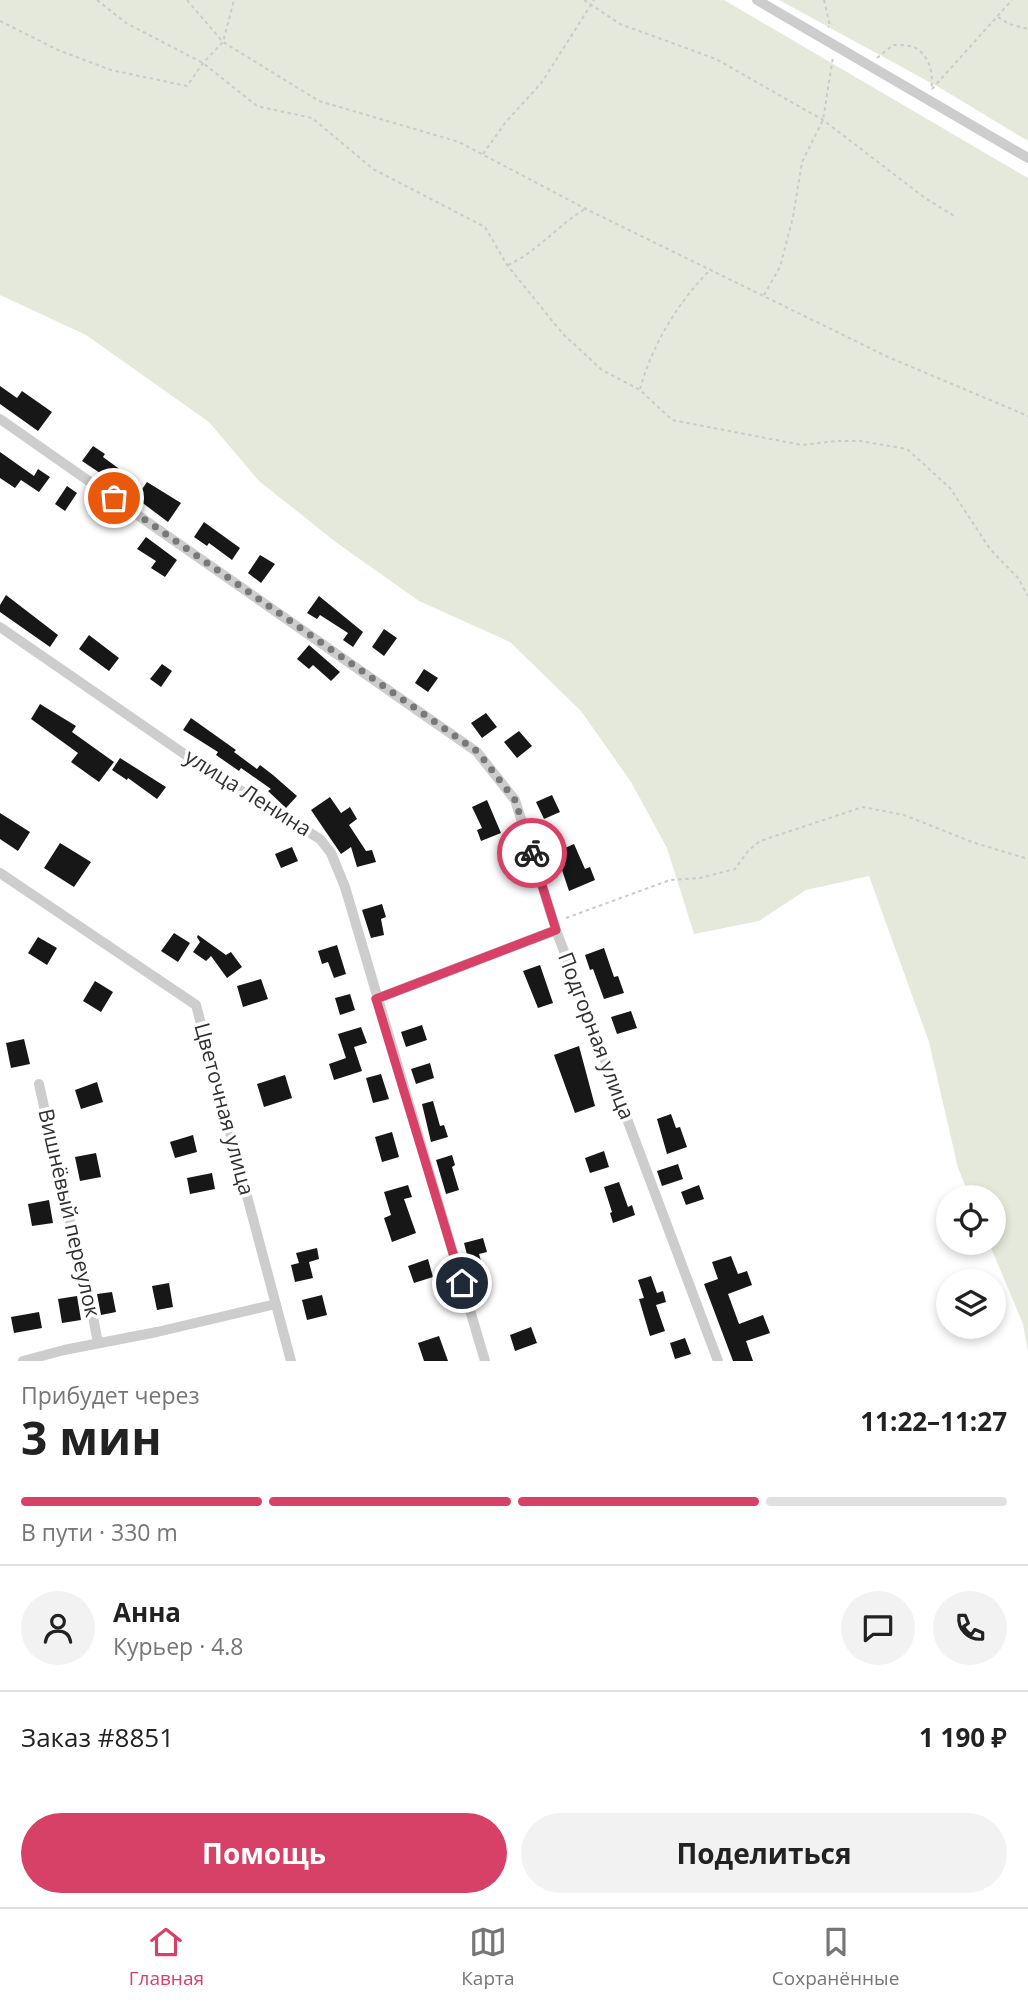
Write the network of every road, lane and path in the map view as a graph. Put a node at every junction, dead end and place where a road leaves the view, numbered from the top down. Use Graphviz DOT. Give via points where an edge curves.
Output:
graph roads {
  1 [pos="97,0"];
  2 [pos="187,0"];
  3 [pos="234,0"];
  4 [pos="584,0"];
  5 [pos="594,0"];
  6 [pos="757,0"];
  7 [pos="824,0"];
  8 [pos="1012,0"];
  9 [pos="591,5"];
  10 [pos="997,16"];
  11 [pos="0,21"];
  12 [pos="1028,29"];
  13 [pos="815,34"];
  14 [pos="223,42"];
  15 [pos="835,46"];
  16 [pos="203,63"];
  17 [pos="868,65"];
  18 [pos="930,91"];
  19 [pos="915,92"];
  20 [pos="822,120"];
  21 [pos="483,155"];
  22 [pos="1028,158"];
  23 [pos="586,209"];
  24 [pos="956,217"];
  25 [pos="507,265"];
  26 [pos="710,269"];
  27 [pos="764,296"];
  28 [pos="640,390"];
  29 [pos="1028,416"];
  30 [pos="0,419"];
  31 [pos="1028,596"];
  32 [pos="0,627"];
  33 [pos="1028,859"];
  34 [pos="0,873"];
  35 [pos="555,926"];
  36 [pos="376,999"];
  37 [pos="39,1084"];
  38 [pos="276,1304"];
  39 [pos="98,1343"];
  40 [pos="23,1361"];
  41 [pos="291,1361"];
  42 [pos="485,1361"];
  43 [pos="718,1361"];
  1 -- 16 [label="path" via="126,23"];
  2 -- 14 [label="path"];
  3 -- 14 [label="path"];
  4 -- 9 [label="path"];
  5 -- 9 [label="path"];
  6 -- 13 [label="street"];
  7 -- 13 [label="path" via="830,26"];
  8 -- 10 [label="path"];
  9 -- 20 [label="path" via="620,24 716,59"];
  9 -- 21 [label="path" via="542,82 505,122"];
  10 -- 12 [label="path"];
  10 -- 18 [label="path"];
  11 -- 16 [label="path" via="111,70 187,86"];
  13 -- 15 [label="street"];
  14 -- 16 [label="path"];
  14 -- 21 [label="path" via="320,102 459,142"];
  15 -- 17 [label="street"];
  15 -- 20 [label="path"];
  16 -- 25 [label="path" via="257,106 312,118 373,169 485,227"];
  17 -- 18 [label="path" via="893,45 915,47 927,58 934,78"];
  17 -- 19 [label="street"];
  18 -- 19 [label="path"];
  19 -- 22 [label="street"];
  20 -- 24 [label="path"];
  20 -- 27 [label="path" via="802,162 780,267"];
  21 -- 23 [label="path"];
  23 -- 25 [label="path"];
  23 -- 26 [label="path"];
  25 -- 28 [label="path" via="563,334 602,370"];
  26 -- 27 [label="path"];
  26 -- 28 [label="path" via="688,292 668,326"];
  27 -- 29 [label="path" via="888,357"];
  28 -- 31 [label="path" via="672,421 802,445 848,441 907,449 950,488"];
  30 -- 35 [label="street, Подгорная улица" via="478,752 515,800"];
  32 -- 36 [label="street, улица Ленина" via="209,771 320,839 345,887"];
  33 -- 35 [label="path" via="904,815 863,807 760,841 735,869 670,880"];
  34 -- 38 [label="street, Цветочная улица" via="196,1005"];
  35 -- 36 [label="street"];
  35 -- 43 [label="street, Подгорная улица"];
  36 -- 42 [label="street, улица Ленина"];
  37 -- 39 [label="street, Вишнёвый переулок"];
  38 -- 39 [label="street"];
  38 -- 41 [label="street, Цветочная улица"];
  39 -- 40 [label="street"];
}
